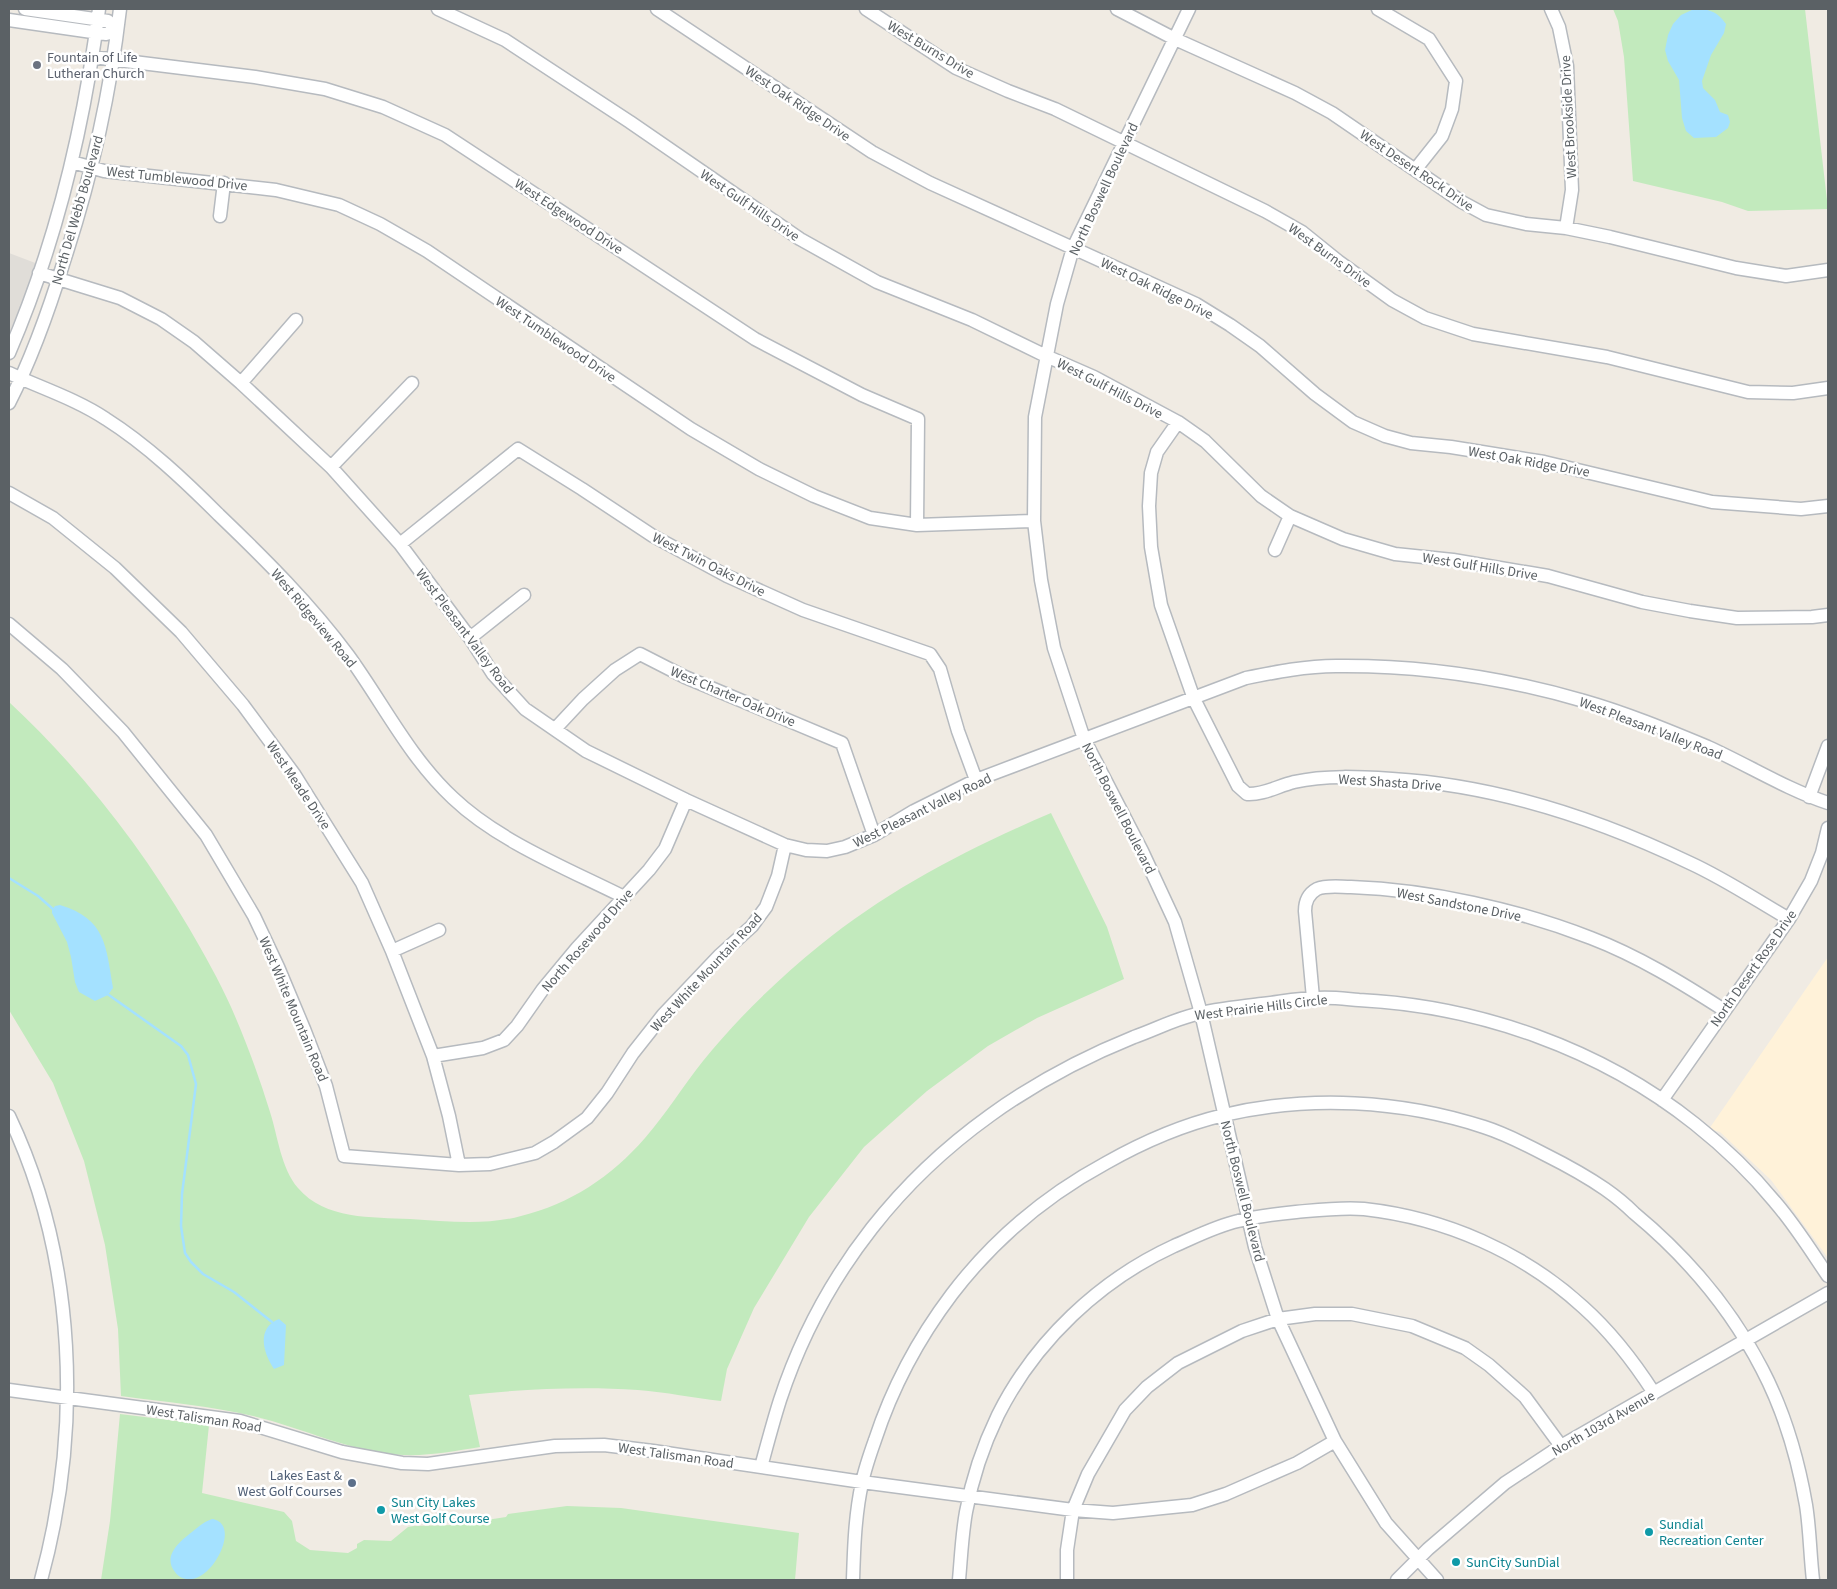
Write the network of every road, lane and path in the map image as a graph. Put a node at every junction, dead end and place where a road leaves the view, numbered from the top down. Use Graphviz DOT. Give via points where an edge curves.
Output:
graph roads {
  1 [pos="24,9"];
  2 [pos="120,9"];
  3 [pos="438,9"];
  4 [pos="657,9"];
  5 [pos="866,9"];
  6 [pos="1117,9"];
  7 [pos="1189,9"];
  8 [pos="1378,9"];
  9 [pos="1551,9"];
  10 [pos="9,20"];
  11 [pos="97,20"];
  12 [pos="117,31"];
  13 [pos="1175,39"];
  14 [pos="93,57"];
  15 [pos="112,60"];
  16 [pos="1123,143"];
  17 [pos="72,162"];
  18 [pos="92,167"];
  19 [pos="1415,170"];
  20 [pos="224,183"];
  21 [pos="220,216"];
  22 [pos="1566,228"];
  23 [pos="1073,248"];
  24 [pos="1828,270"];
  25 [pos="40,273"];
  26 [pos="58,280"];
  27 [pos="296,320"];
  28 [pos="9,353"];
  29 [pos="1046,356"];
  30 [pos="9,373"];
  31 [pos="21,379"];
  32 [pos="412,383"];
  33 [pos="241,384"];
  34 [pos="1828,388"];
  35 [pos="9,403"];
  36 [pos="1178,422"];
  37 [pos="331,467"];
  38 [pos="9,493"];
  39 [pos="1828,506"];
  40 [pos="1290,516"];
  41 [pos="1034,521"];
  42 [pos="917,525"];
  43 [pos="400,544"];
  44 [pos="1275,550"];
  45 [pos="524,595"];
  46 [pos="1828,615"];
  47 [pos="9,624"];
  48 [pos="470,638"];
  49 [pos="1194,699"];
  50 [pos="554,729"];
  51 [pos="1084,739"];
  52 [pos="1828,746"];
  53 [pos="976,780"];
  54 [pos="1809,796"];
  55 [pos="686,800"];
  56 [pos="1828,803"];
  57 [pos="1828,828"];
  58 [pos="874,836"];
  59 [pos="785,845"];
  60 [pos="624,897"];
  61 [pos="1789,919"];
  62 [pos="439,930"];
  63 [pos="392,951"];
  64 [pos="1314,998"];
  65 [pos="1724,1010"];
  66 [pos="1201,1013"];
  67 [pos="433,1056"];
  68 [pos="1662,1100"];
  69 [pos="1224,1115"];
  70 [pos="9,1116"];
  71 [pos="459,1165"];
  72 [pos="1248,1218"];
  73 [pos="1828,1276"];
  74 [pos="1828,1293"];
  75 [pos="1278,1319"];
  76 [pos="1746,1340"];
  77 [pos="9,1390"];
  78 [pos="1654,1394"];
  79 [pos="68,1398"];
  80 [pos="1335,1441"];
  81 [pos="1562,1446"];
  82 [pos="761,1467"];
  83 [pos="862,1482"];
  84 [pos="969,1496"];
  85 [pos="1073,1510"];
  86 [pos="1418,1559"];
  87 [pos="40,1580"];
  88 [pos="853,1580"];
  89 [pos="959,1580"];
  90 [pos="1067,1580"];
  91 [pos="1397,1580"];
  92 [pos="1437,1580"];
  93 [pos="1812,1580"];
  1 -- 11 [label="street"];
  2 -- 12 [label="street, North Del Webb Boulevard"];
  3 -- 29 [label="street, West Gulf Hills Drive" via="505,40 809,244 877,282 972,320"];
  4 -- 23 [label="street, West Oak Ridge Drive" via="872,152 930,183"];
  5 -- 16 [label="street, West Burns Drive" via="956,68 1008,92 1055,108"];
  6 -- 13 [label="street, West Desert Rock Drive"];
  7 -- 13 [label="street, North Boswell Boulevard"];
  8 -- 19 [label="street" via="1429,38 1456,82 1452,109 1442,136"];
  9 -- 22 [label="street, West Brookside Drive" via="1559,27 1568,66 1572,190"];
  10 -- 11 [label="street"];
  11 -- 12 [label="street" via="106,34"];
  11 -- 14 [label="street, North Del Webb Boulevard"];
  12 -- 15 [label="street, North Del Webb Boulevard"];
  13 -- 16 [label="street, North Boswell Boulevard"];
  13 -- 19 [label="street, West Desert Rock Drive" via="1295,93 1363,133"];
  14 -- 15 [label="street, West Edgewood Drive"];
  14 -- 17 [label="street, North Del Webb Boulevard"];
  15 -- 18 [label="street, North Del Webb Boulevard"];
  15 -- 42 [label="street, West Edgewood Drive" via="325,88 383,107 445,135 755,339 862,396 918,419"];
  16 -- 23 [label="street, North Boswell Boulevard"];
  16 -- 34 [label="street, West Burns Drive" via="1302,232 1392,300 1425,318 1473,334 1607,357 1748,392 1794,393"];
  17 -- 18 [label="street, West Tumblewood Drive"];
  17 -- 25 [label="street, North Del Webb Boulevard"];
  18 -- 20 [label="street, West Tumblewood Drive" via="104,171"];
  18 -- 26 [label="street, North Del Webb Boulevard"];
  19 -- 22 [label="street, West Desert Rock Drive" via="1486,214 1526,224"];
  20 -- 21 [label="street"];
  20 -- 42 [label="street, West Tumblewood Drive" via="276,190 339,205 380,224 427,251 691,429 759,468 814,496 870,518"];
  22 -- 24 [label="street, West Desert Rock Drive" via="1736,268 1786,276"];
  23 -- 29 [label="street, North Boswell Boulevard"];
  23 -- 39 [label="street, West Oak Ridge Drive" via="1196,304 1260,346 1353,422 1385,436 1411,443 1544,462 1712,502 1801,509"];
  25 -- 26 [label="street, West Pleasant Valley Road"];
  25 -- 28 [label="street, North Del Webb Boulevard"];
  26 -- 31 [label="street, North Del Webb Boulevard"];
  26 -- 33 [label="street, West Pleasant Valley Road" via="120,298 161,318"];
  27 -- 33 [label="street"];
  29 -- 36 [label="street, West Gulf Hills Drive" via="1094,377"];
  29 -- 41 [label="street, North Boswell Boulevard" via="1035,417"];
  30 -- 31 [label="street, West Ridgeview Road"];
  31 -- 35 [label="street, North Del Webb Boulevard"];
  31 -- 60 [label="street, West Ridgeview Road" via="105,418 188,485 260,554 348,655 422,765 453,798 497,833"];
  32 -- 37 [label="street"];
  33 -- 37 [label="street, West Pleasant Valley Road"];
  36 -- 40 [label="street, West Gulf Hills Drive" via="1205,441 1261,496"];
  36 -- 49 [label="street, West Shasta Drive" via="1157,452 1151,473 1151,547 1161,605"];
  37 -- 43 [label="street, West Pleasant Valley Road"];
  38 -- 63 [label="street, West Meade Drive" via="53,518 115,568 181,632 243,705 294,774 362,883"];
  40 -- 44 [label="street"];
  40 -- 46 [label="street, West Gulf Hills Drive" via="1343,539 1395,554 1548,576 1642,602 1690,611 1737,618"];
  41 -- 42 [label="street, West Tumblewood Drive"];
  41 -- 51 [label="street, North Boswell Boulevard" via="1054,648"];
  43 -- 48 [label="street, West Pleasant Valley Road"];
  43 -- 53 [label="street, West Twin Oaks Drive" via="518,449 653,536 727,576 804,610 930,654 940,669"];
  45 -- 48 [label="street"];
  47 -- 71 [label="street, West White Mountain Road" via="62,669 123,732 206,835 254,916 278,967 326,1086 344,1156"];
  48 -- 50 [label="street, West Pleasant Valley Road" via="493,674 525,709"];
  49 -- 51 [label="street, West Pleasant Valley Road"];
  49 -- 54 [label="street, West Pleasant Valley Road" via="1246,678 1284,670 1335,666 1394,668 1495,680 1584,701 1629,716 1709,748"];
  49 -- 61 [label="street, West Shasta Drive" via="1238,786 1247,794 1258,795 1295,782 1330,777 1394,779 1498,794 1587,820 1658,848 1720,878"];
  50 -- 55 [label="street, West Pleasant Valley Road" via="586,751"];
  50 -- 58 [label="street, West Charter Oak Drive" via="615,670 640,654 685,677 842,743"];
  51 -- 53 [label="street, West Pleasant Valley Road"];
  51 -- 66 [label="street, North Boswell Boulevard" via="1142,851 1174,922"];
  52 -- 54 [label="street"];
  53 -- 58 [label="street, West Pleasant Valley Road" via="914,811"];
  54 -- 56 [label="street, West Pleasant Valley Road"];
  55 -- 59 [label="street, West Pleasant Valley Road"];
  55 -- 60 [label="street, North Rosewood Drive" via="665,849"];
  57 -- 61 [label="street, North Desert Rose Drive" via="1811,880"];
  58 -- 59 [label="street, West Pleasant Valley Road" via="828,851"];
  59 -- 71 [label="street, West White Mountain Road" via="766,907 752,926 663,1015 587,1118 534,1153 490,1164"];
  60 -- 67 [label="street, North Rosewood Drive" via="577,948 504,1040 483,1048"];
  61 -- 65 [label="street, North Desert Rose Drive"];
  62 -- 63 [label="street"];
  63 -- 67 [label="street, West Meade Drive"];
  64 -- 65 [label="street, West Sandstone Drive" via="1306,902 1321,888 1360,888 1390,890 1502,910 1592,938"];
  64 -- 66 [label="street, West Prairie Hills Circle"];
  64 -- 68 [label="street, West Prairie Hills Circle" via="1388,1001 1504,1025 1582,1055"];
  65 -- 68 [label="street, North Desert Rose Drive"];
  66 -- 69 [label="street, North Boswell Boulevard"];
  66 -- 82 [label="street, West Prairie Hills Circle" via="1069,1066 970,1129 923,1171 872,1228 822,1305 781,1398"];
  67 -- 71 [label="street, West Meade Drive"];
  68 -- 73 [label="street, West Prairie Hills Circle" via="1697,1125 1772,1198"];
  69 -- 72 [label="street, North Boswell Boulevard"];
  69 -- 76 [label="street" via="1294,1104 1361,1103 1427,1112 1487,1128 1521,1142 1609,1191 1650,1225 1718,1299"];
  69 -- 83 [label="street" via="1169,1132 1096,1168 1037,1207 1003,1236 971,1269 920,1339 884,1414"];
  70 -- 79 [label="street" via="47,1224 65,1335"];
  72 -- 75 [label="street, North Boswell Boulevard"];
  72 -- 78 [label="street" via="1362,1209 1413,1218 1461,1232 1511,1255 1558,1285 1616,1341"];
  72 -- 84 [label="street" via="1156,1254 1125,1273 1072,1316 1018,1380 982,1453"];
  74 -- 76 [label="street, North 103rd Avenue"];
  75 -- 80 [label="street, North Boswell Boulevard"];
  75 -- 81 [label="street" via="1352,1314 1412,1326 1464,1348 1526,1397"];
  75 -- 85 [label="street" via="1208,1347 1178,1363 1147,1387 1125,1410 1088,1474"];
  76 -- 78 [label="street, North 103rd Avenue"];
  76 -- 93 [label="street" via="1768,1380 1798,1467 1806,1508"];
  77 -- 79 [label="street, West Talisman Road"];
  78 -- 81 [label="street, North 103rd Avenue"];
  79 -- 82 [label="street, West Talisman Road" via="240,1421 342,1452 402,1463 428,1464 555,1446 604,1445"];
  79 -- 87 [label="street" via="60,1487 52,1538"];
  80 -- 85 [label="street, West Talisman Road" via="1297,1463 1192,1505 1113,1513"];
  80 -- 86 [label="street, North Boswell Boulevard" via="1386,1523"];
  81 -- 86 [label="street, North 103rd Avenue" via="1505,1483"];
  82 -- 83 [label="street, West Talisman Road"];
  83 -- 84 [label="street, West Talisman Road"];
  83 -- 88 [label="street" via="854,1535"];
  84 -- 85 [label="street, West Talisman Road"];
  84 -- 89 [label="street"];
  85 -- 90 [label="street" via="1067,1550"];
  86 -- 91 [label="street, North 103rd Avenue"];
  86 -- 92 [label="street, North Boswell Boulevard"];
}
